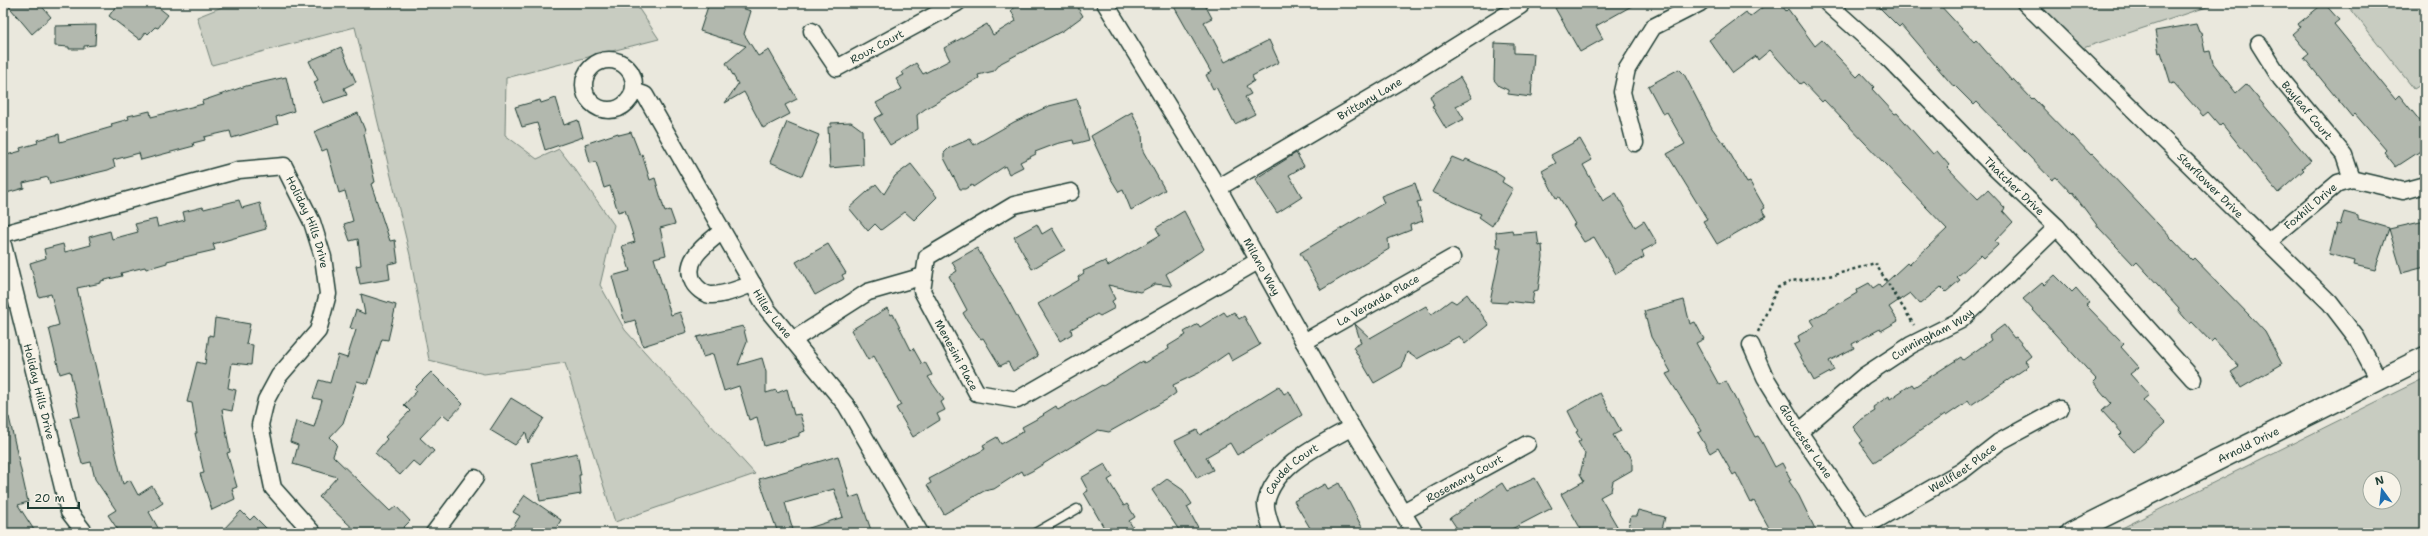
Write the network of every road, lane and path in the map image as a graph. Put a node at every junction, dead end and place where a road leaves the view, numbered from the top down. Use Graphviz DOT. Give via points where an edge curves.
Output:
graph roads {
  1 [pos="957,3"];
  2 [pos="1105,3"];
  3 [pos="1700,3"];
  4 [pos="1827,3"];
  5 [pos="2025,3"];
  6 [pos="1520,6"];
  7 [pos="812,31"];
  8 [pos="2259,44"];
  9 [pos="634,91"];
  10 [pos="1635,143"];
  11 [pos="2352,179"];
  12 [pos="2425,186"];
  13 [pos="1218,188"];
  14 [pos="1071,192"];
  15 [pos="2057,227"];
  16 [pos="722,231"];
  17 [pos="3,234"];
  18 [pos="2269,241"];
  19 [pos="3,245"];
  20 [pos="1452,258"];
  21 [pos="1258,260"];
  22 [pos="924,276"];
  23 [pos="753,284"];
  24 [pos="1923,339"];
  25 [pos="793,340"];
  26 [pos="1304,342"];
  27 [pos="1751,345"];
  28 [pos="2425,357"];
  29 [pos="2193,378"];
  30 [pos="2379,380"];
  31 [pos="2060,408"];
  32 [pos="1352,427"];
  33 [pos="1799,432"];
  34 [pos="1526,444"];
  35 [pos="475,478"];
  36 [pos="1077,509"];
  37 [pos="1403,512"];
  38 [pos="1866,530"];
  39 [pos="85,533"];
  40 [pos="314,533"];
  41 [pos="434,533"];
  42 [pos="920,533"];
  43 [pos="1035,533"];
  44 [pos="1273,533"];
  45 [pos="1416,533"];
  46 [pos="2071,533"];
  1 -- 7 [label="street, Roux Court" via="837,68"];
  2 -- 13 [label="street, Milano Way"];
  3 -- 10 [label="street" via="1653,27 1627,68 1622,92"];
  4 -- 15 [label="street, Thatcher Drive" via="1885,55 1995,168"];
  5 -- 18 [label="street, Starflower Drive"];
  6 -- 13 [label="street, Brittany Lane" via="1403,80"];
  8 -- 11 [label="street, Bayleaf Court" via="2281,79 2344,155"];
  9 -- 16 [label="street, Hiller Lane" via="645,95"];
  11 -- 12 [label="street" via="2403,191"];
  11 -- 18 [label="street, Foxhill Drive" via="2338,183"];
  13 -- 21 [label="street, Milano Way"];
  14 -- 22 [label="street, Menesini Place" via="1014,205 927,257"];
  15 -- 24 [label="street, Cunningham Way" via="1961,320"];
  15 -- 29 [label="street, Thatcher Drive"];
  16 -- 23 [label="street, Hiller Lane"];
  16 -- 23 [label="street" via="697,253 691,263 690,274 694,285 710,295"];
  17 -- 40 [label="street, Holiday Hills Drive" via="239,170 284,166 312,222 323,258 328,294 318,331 279,376 266,400 260,425 273,488"];
  18 -- 30 [label="street, Starflower Drive" via="2330,303 2356,337"];
  19 -- 39 [label="street, Holiday Hills Drive" via="69,512"];
  20 -- 26 [label="street, La Veranda Place"];
  21 -- 22 [label="street, Menesini Place" via="1017,400 977,393 922,291"];
  21 -- 26 [label="street, Milano Way"];
  22 -- 25 [label="street" via="868,292"];
  23 -- 25 [label="street, Hiller Lane" via="767,309"];
  24 -- 27 [label="path" via="1875,263 1834,275 1792,281 1778,288"];
  24 -- 33 [label="street, Cunningham Way" via="1864,376"];
  25 -- 42 [label="street, Hiller Lane" via="846,405"];
  26 -- 32 [label="street, Milano Way"];
  27 -- 33 [label="street, Gloucester Lane" via="1766,377"];
  28 -- 30 [label="street, Arnold Drive"];
  30 -- 46 [label="street, Arnold Drive"];
  31 -- 38 [label="street, Wellfleet Place" via="1999,442 1962,471"];
  32 -- 37 [label="street, Milano Way"];
  32 -- 44 [label="street, Caudel Court" via="1284,470 1274,484 1266,504"];
  33 -- 38 [label="street, Gloucester Lane"];
  34 -- 37 [label="street, Rosemary Court"];
  35 -- 41 [label="street"];
  36 -- 43 [label="lane"];
  37 -- 45 [label="street, Milano Way"];
}
